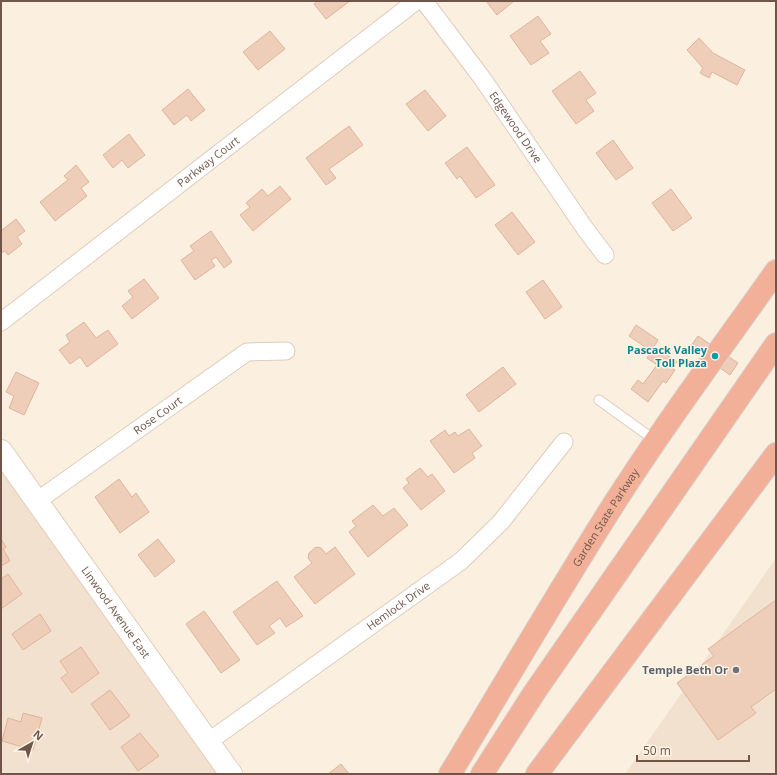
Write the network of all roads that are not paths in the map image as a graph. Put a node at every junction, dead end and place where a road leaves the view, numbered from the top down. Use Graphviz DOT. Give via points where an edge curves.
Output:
graph roads {
  1 [pos="416,1"];
  2 [pos="424,1"];
  3 [pos="605,254"];
  4 [pos="776,271"];
  5 [pos="1,322"];
  6 [pos="776,344"];
  7 [pos="286,351"];
  8 [pos="599,400"];
  9 [pos="656,441"];
  10 [pos="564,442"];
  11 [pos="1,451"];
  12 [pos="776,454"];
  13 [pos="37,501"];
  14 [pos="208,742"];
  15 [pos="230,774"];
  16 [pos="450,774"];
  17 [pos="482,774"];
  18 [pos="537,774"];
  1 -- 5 [label="street, Parkway Court"];
  2 -- 3 [label="street, Edgewood Drive" via="482,78"];
  4 -- 9 [label="highway, Garden State Parkway"];
  6 -- 17 [label="highway" via="534,693"];
  7 -- 13 [label="street, Rose Court" via="247,352"];
  8 -- 9 [label="lane"];
  9 -- 16 [label="highway, Garden State Parkway" via="567,579"];
  10 -- 14 [label="street, Hemlock Drive" via="501,522 461,561"];
  11 -- 13 [label="main road, Linwood Avenue East"];
  12 -- 18 [label="highway"];
  13 -- 14 [label="main road, Linwood Avenue East"];
  14 -- 15 [label="main road, Linwood Avenue East"];
}
